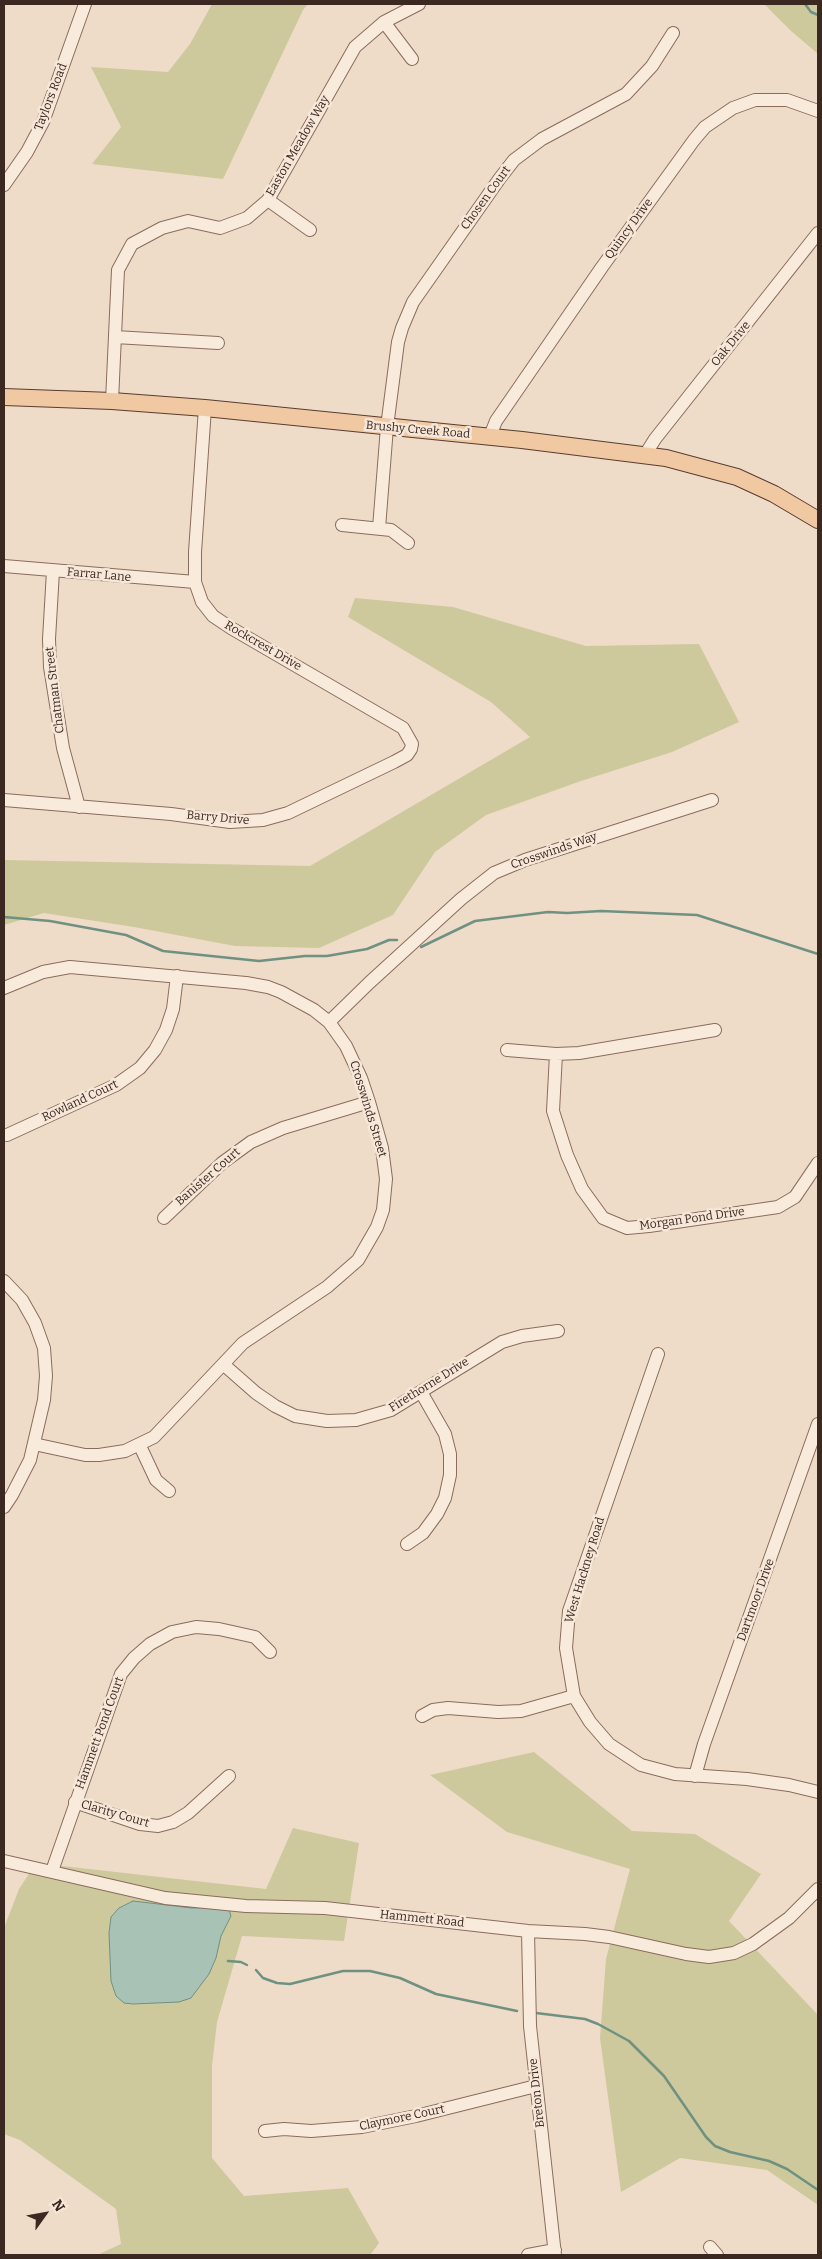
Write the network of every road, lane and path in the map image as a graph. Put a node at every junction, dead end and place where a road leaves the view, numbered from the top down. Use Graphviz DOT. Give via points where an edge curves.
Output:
graph roads {
  1 [pos="85,4"];
  2 [pos="419,4"];
  3 [pos="384,22"];
  4 [pos="673,33"];
  5 [pos="412,59"];
  6 [pos="818,111"];
  7 [pos="5,177"];
  8 [pos="268,200"];
  9 [pos="310,230"];
  10 [pos="818,233"];
  11 [pos="115,337"];
  12 [pos="218,343"];
  13 [pos="4,396"];
  14 [pos="112,401"];
  15 [pos="205,408"];
  16 [pos="387,427"];
  17 [pos="490,436"];
  18 [pos="645,455"];
  19 [pos="818,520"];
  20 [pos="342,524"];
  21 [pos="378,528"];
  22 [pos="408,543"];
  23 [pos="4,566"];
  24 [pos="53,571"];
  25 [pos="195,582"];
  26 [pos="394,722"];
  27 [pos="4,800"];
  28 [pos="712,800"];
  29 [pos="79,807"];
  30 [pos="178,976"];
  31 [pos="4,988"];
  32 [pos="329,1022"];
  33 [pos="715,1030"];
  34 [pos="507,1050"];
  35 [pos="556,1054"];
  36 [pos="369,1102"];
  37 [pos="7,1135"];
  38 [pos="818,1163"];
  39 [pos="164,1218"];
  40 [pos="4,1282"];
  41 [pos="558,1331"];
  42 [pos="658,1354"];
  43 [pos="223,1364"];
  44 [pos="421,1392"];
  45 [pos="818,1424"];
  46 [pos="34,1444"];
  47 [pos="140,1446"];
  48 [pos="170,1491"];
  49 [pos="4,1506"];
  50 [pos="408,1544"];
  51 [pos="270,1652"];
  52 [pos="574,1696"];
  53 [pos="422,1716"];
  54 [pos="229,1776"];
  55 [pos="696,1776"];
  56 [pos="818,1792"];
  57 [pos="75,1802"];
  58 [pos="4,1861"];
  59 [pos="52,1871"];
  60 [pos="818,1889"];
  61 [pos="528,1931"];
  62 [pos="536,2086"];
  63 [pos="265,2130"];
  64 [pos="555,2253"];
  65 [pos="528,2255"];
  1 -- 7 [label="street, Taylors Road" via="43,122 27,152"];
  2 -- 3 [label="street, Easton Meadow Way"];
  3 -- 5 [label="street"];
  3 -- 8 [label="street, Easton Meadow Way" via="355,47"];
  4 -- 16 [label="street, Chosen Court" via="652,66 630,90 530,146 500,178 408,313 398,342"];
  6 -- 17 [label="street, Quincy Drive" via="787,100 760,100 733,108 706,127 602,267 496,421"];
  8 -- 9 [label="street"];
  8 -- 11 [label="street, Easton Meadow Way" via="247,218 220,228 188,221 162,228 132,244 118,270"];
  10 -- 18 [label="street, Oak Drive"];
  11 -- 12 [label="street"];
  11 -- 14 [label="street, Easton Meadow Way"];
  13 -- 14 [label="main road, Brushy Creek Road"];
  14 -- 15 [label="main road, Brushy Creek Road"];
  15 -- 16 [label="main road, Brushy Creek Road"];
  15 -- 25 [label="street, Rockcrest Drive"];
  16 -- 17 [label="main road, Brushy Creek Road"];
  16 -- 21 [label="street, Chosen Court"];
  17 -- 18 [label="main road, Brushy Creek Road"];
  18 -- 19 [label="main road, Brushy Creek Road" via="698,465 737,477"];
  20 -- 21 [label="street"];
  21 -- 22 [label="street" via="394,531"];
  23 -- 24 [label="street, Farrar Lane"];
  24 -- 25 [label="street, Farrar Lane"];
  24 -- 29 [label="street, Chatman Street" via="50,667 63,748"];
  25 -- 26 [label="street, Rockcrest Drive" via="202,602 219,620"];
  26 -- 29 [label="street, Barry Drive" via="408,734 412,745 407,754 277,817 230,822"];
  27 -- 29 [label="street, Barry Drive"];
  28 -- 32 [label="street, Crosswinds Way" via="494,873 461,898"];
  30 -- 31 [label="street, Crosswinds Street" via="70,967 43,972"];
  30 -- 32 [label="street, Crosswinds Street" via="268,987 306,1004"];
  30 -- 37 [label="street, Rowland Court" via="166,1030 140,1068 116,1085"];
  32 -- 36 [label="street, Crosswinds Street" via="354,1061"];
  33 -- 35 [label="street"];
  34 -- 35 [label="street"];
  35 -- 38 [label="street, Morgan Pond Drive" via="553,1111 568,1155 582,1189 603,1218 627,1228 778,1207 794,1197"];
  36 -- 39 [label="street, Banister Court" via="283,1128 251,1142 222,1163"];
  36 -- 43 [label="street, Crosswinds Street" via="382,1148 386,1179 382,1210 370,1242 358,1260 341,1276 255,1333"];
  40 -- 46 [label="street" via="29,1311 44,1348 46,1389"];
  41 -- 44 [label="street, Firethorne Drive" via="502,1342"];
  42 -- 52 [label="street, West Hackney Road" via="570,1612 566,1648"];
  43 -- 44 [label="street, Firethorne Drive" via="275,1406 295,1416 315,1420 342,1422 369,1418 391,1410"];
  43 -- 47 [label="street, Crosswinds Street" via="165,1428"];
  44 -- 50 [label="street" via="445,1434 450,1454 450,1475 445,1498 437,1514 423,1533"];
  45 -- 55 [label="street, Dartmoor Drive" via="704,1744"];
  46 -- 47 [label="street, Crosswinds Street" via="85,1455 119,1453"];
  46 -- 49 [label="street" via="24,1475"];
  47 -- 48 [label="street" via="156,1480"];
  51 -- 57 [label="street, Hammett Pond Court" via="254,1638 219,1628 196,1626 172,1632 150,1644 121,1674"];
  52 -- 53 [label="street" via="521,1711 448,1708"];
  52 -- 55 [label="street, West Hackney Road" via="598,1732 624,1756 658,1771"];
  54 -- 57 [label="street, Clarity Court" via="188,1813 158,1826 140,1824"];
  55 -- 56 [label="street, West Hackney Road" via="747,1779"];
  57 -- 59 [label="street, Hammett Pond Court"];
  58 -- 59 [label="street, Hammett Road"];
  59 -- 61 [label="street, Hammett Road" via="165,1898 246,1906 325,1908"];
  60 -- 61 [label="street, Hammett Road" via="773,1931 743,1950 716,1957 696,1956 608,1937"];
  61 -- 62 [label="street, Breton Drive" via="530,2026"];
  62 -- 63 [label="street, Claymore Court" via="362,2127"];
  62 -- 64 [label="street, Breton Drive"];
  64 -- 65 [label="street"];
}
